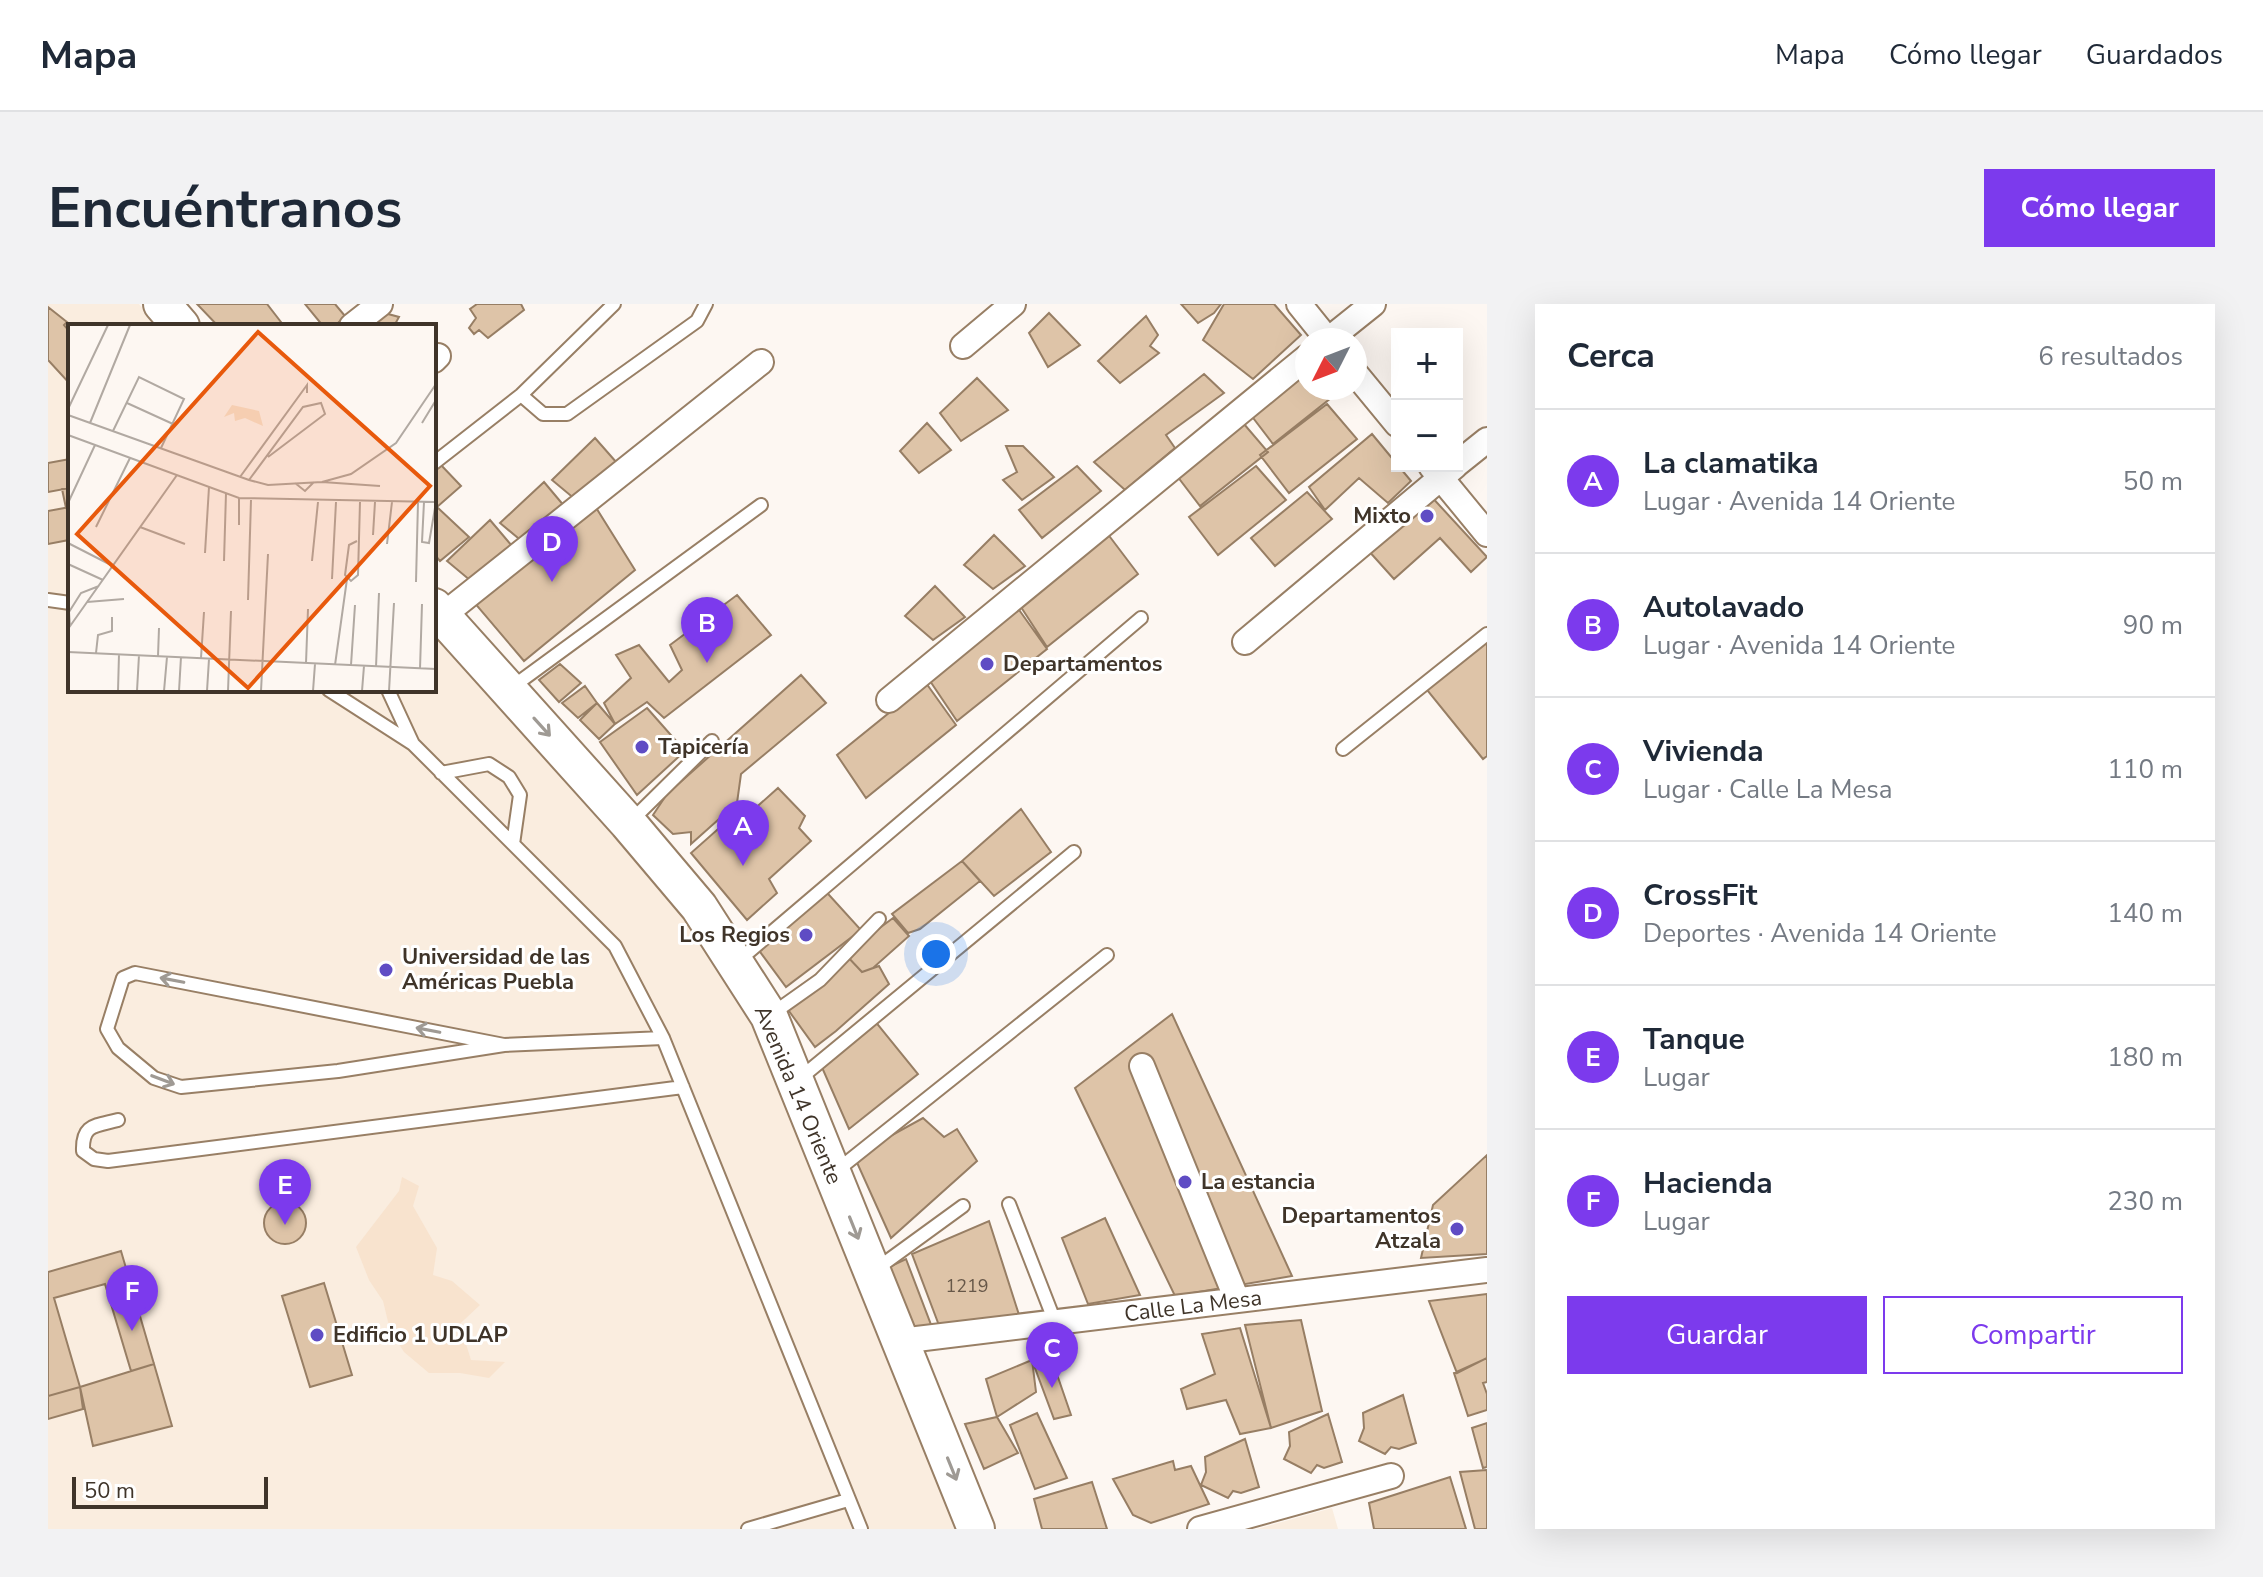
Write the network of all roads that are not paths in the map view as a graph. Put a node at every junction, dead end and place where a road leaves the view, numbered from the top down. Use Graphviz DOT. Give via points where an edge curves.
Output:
graph roads {
  1 [pos="162,304"];
  2 [pos="380,304"];
  3 [pos="614,304"];
  4 [pos="706,304"];
  5 [pos="1013,304"];
  6 [pos="1299,304"];
  7 [pos="1373,304"];
  8 [pos="179,324"];
  9 [pos="355,324"];
  10 [pos="1318,328"];
  11 [pos="1343,328"];
  12 [pos="963,346"];
  13 [pos="761,362"];
  14 [pos="1295,367"];
  15 [pos="1367,388"];
  16 [pos="521,395"];
  17 [pos="1391,417"];
  18 [pos="1487,440"];
  19 [pos="1463,456"];
  20 [pos="436,461"];
  21 [pos="1441,472"];
  22 [pos="1448,472"];
  23 [pos="761,505"];
  24 [pos="1487,534"];
  25 [pos="48,600"];
  26 [pos="68,603"];
  27 [pos="438,611"];
  28 [pos="1141,618"];
  29 [pos="1487,634"];
  30 [pos="1245,642"];
  31 [pos="508,689"];
  32 [pos="332,692"];
  33 [pos="389,692"];
  34 [pos="889,700"];
  35 [pos="712,741"];
  36 [pos="413,744"];
  37 [pos="1343,749"];
  38 [pos="441,773"];
  39 [pos="628,823"];
  40 [pos="513,844"];
  41 [pos="1074,852"];
  42 [pos="879,919"];
  43 [pos="1107,955"];
  44 [pos="735,963"];
  45 [pos="769,1016"];
  46 [pos="663,1038"];
  47 [pos="504,1045"];
  48 [pos="1142,1066"];
  49 [pos="795,1082"];
  50 [pos="683,1087"];
  51 [pos="118,1120"];
  52 [pos="833,1174"];
  53 [pos="1009,1204"];
  54 [pos="963,1206"];
  55 [pos="872,1272"];
  56 [pos="1486,1272"];
  57 [pos="1237,1300"];
  58 [pos="1055,1322"];
  59 [pos="900,1341"];
  60 [pos="1391,1476"];
  61 [pos="848,1500"];
  62 [pos="748,1529"];
  63 [pos="861,1529"];
  64 [pos="976,1529"];
  65 [pos="1200,1529"];
  1 -- 8 [label="main road"];
  2 -- 9 [label="street"];
  3 -- 16 [label="lane"];
  4 -- 16 [label="lane" via="697,321 567,414 543,414"];
  5 -- 12 [label="street"];
  6 -- 10 [label="street"];
  7 -- 11 [label="street"];
  13 -- 27 [label="street"];
  14 -- 34 [label="street"];
  15 -- 17 [label="street"];
  16 -- 20 [label="lane"];
  18 -- 19 [label="street"];
  21 -- 30 [label="street"];
  22 -- 24 [label="street"];
  23 -- 31 [label="lane"];
  25 -- 26 [label="lane"];
  27 -- 31 [label="main road, Avenida 14 Oriente"];
  28 -- 44 [label="lane"];
  29 -- 37 [label="lane"];
  31 -- 39 [label="main road, Avenida 14 Oriente, one-way"];
  32 -- 36 [label="lane"];
  33 -- 36 [label="lane"];
  35 -- 39 [label="lane"];
  36 -- 38 [label="lane"];
  38 -- 40 [label="lane"];
  38 -- 40 [label="lane" via="489,764 509,777 520,795"];
  39 -- 44 [label="main road, Avenida 14 Oriente" via="699,907"];
  40 -- 46 [label="lane" via="615,946"];
  41 -- 49 [label="lane"];
  42 -- 45 [label="lane" via="820,980"];
  43 -- 52 [label="lane"];
  44 -- 45 [label="main road, Avenida 14 Oriente"];
  45 -- 49 [label="main road, Avenida 14 Oriente"];
  46 -- 47 [label="lane"];
  46 -- 50 [label="lane"];
  47 -- 47 [label="lane, one-way" via="135,973 123,978 107,1029 118,1048 154,1078 181,1087 338,1071"];
  48 -- 57 [label="street"];
  49 -- 52 [label="main road, Avenida 14 Oriente"];
  50 -- 51 [label="lane" via="108,1161 83,1151 82,1137 89,1128"];
  50 -- 61 [label="lane"];
  52 -- 55 [label="main road, Avenida 14 Oriente, one-way"];
  53 -- 58 [label="lane"];
  54 -- 55 [label="lane"];
  55 -- 59 [label="main road, Avenida 14 Oriente"];
  56 -- 57 [label="street, Calle La Mesa"];
  57 -- 58 [label="street, Calle La Mesa"];
  58 -- 59 [label="street, Calle La Mesa"];
  59 -- 64 [label="main road, Avenida 14 Oriente, one-way"];
  60 -- 65 [label="street"];
  61 -- 62 [label="lane"];
  61 -- 63 [label="lane"];
}
